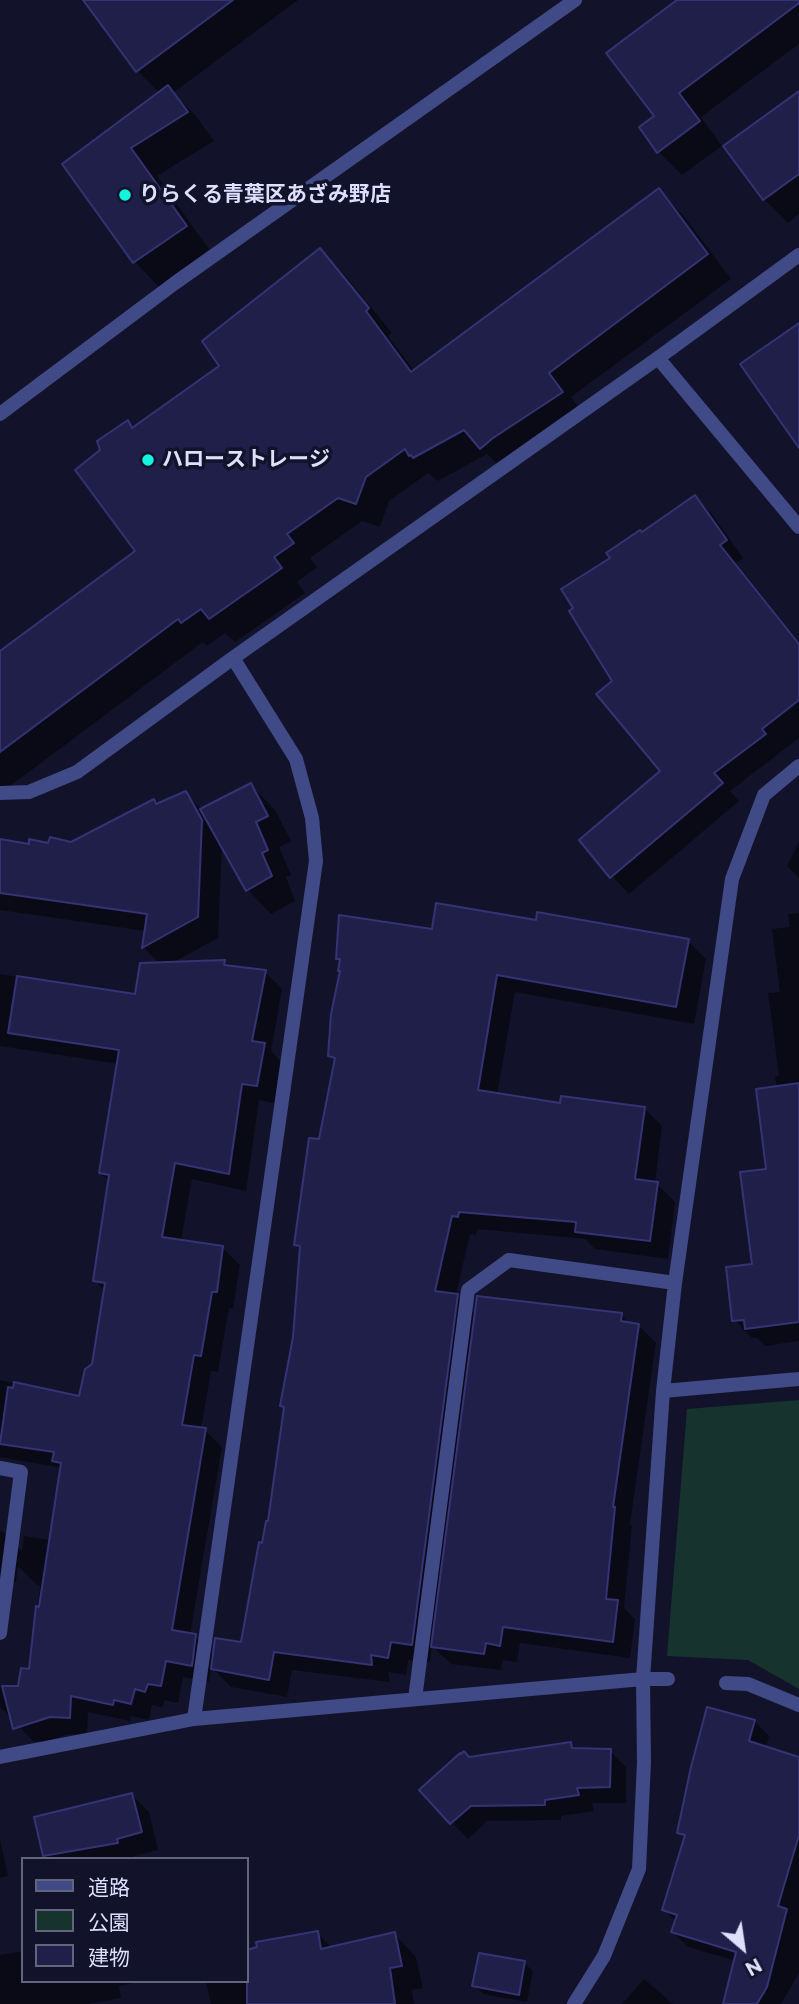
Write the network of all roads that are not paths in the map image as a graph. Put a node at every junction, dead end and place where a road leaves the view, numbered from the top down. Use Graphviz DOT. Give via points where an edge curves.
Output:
graph roads {
  1 [pos="575,0"];
  2 [pos="799,255"];
  3 [pos="658,358"];
  4 [pos="0,414"];
  5 [pos="799,527"];
  6 [pos="233,658"];
  7 [pos="799,766"];
  8 [pos="0,793"];
  9 [pos="675,1283"];
  10 [pos="799,1379"];
  11 [pos="663,1391"];
  12 [pos="0,1468"];
  13 [pos="0,1633"];
  14 [pos="643,1679"];
  15 [pos="668,1679"];
  16 [pos="726,1683"];
  17 [pos="415,1699"];
  18 [pos="799,1705"];
  19 [pos="194,1718"];
  20 [pos="0,1757"];
  21 [pos="574,2004"];
  1 -- 4 [label="street" via="175,283"];
  2 -- 3 [label="street"];
  3 -- 5 [label="street"];
  3 -- 6 [label="street"];
  6 -- 8 [label="street" via="77,772 29,792"];
  6 -- 19 [label="street" via="296,759 312,818 316,861"];
  7 -- 9 [label="street" via="764,795 732,878"];
  9 -- 11 [label="street"];
  9 -- 17 [label="street" via="509,1261 468,1290"];
  10 -- 11 [label="street"];
  11 -- 14 [label="street"];
  12 -- 13 [label="street" via="21,1472"];
  14 -- 15 [label="street"];
  14 -- 17 [label="street"];
  14 -- 21 [label="street" via="639,1869 604,1956"];
  16 -- 18 [label="street" via="748,1684"];
  17 -- 19 [label="street"];
  19 -- 20 [label="street"];
}
